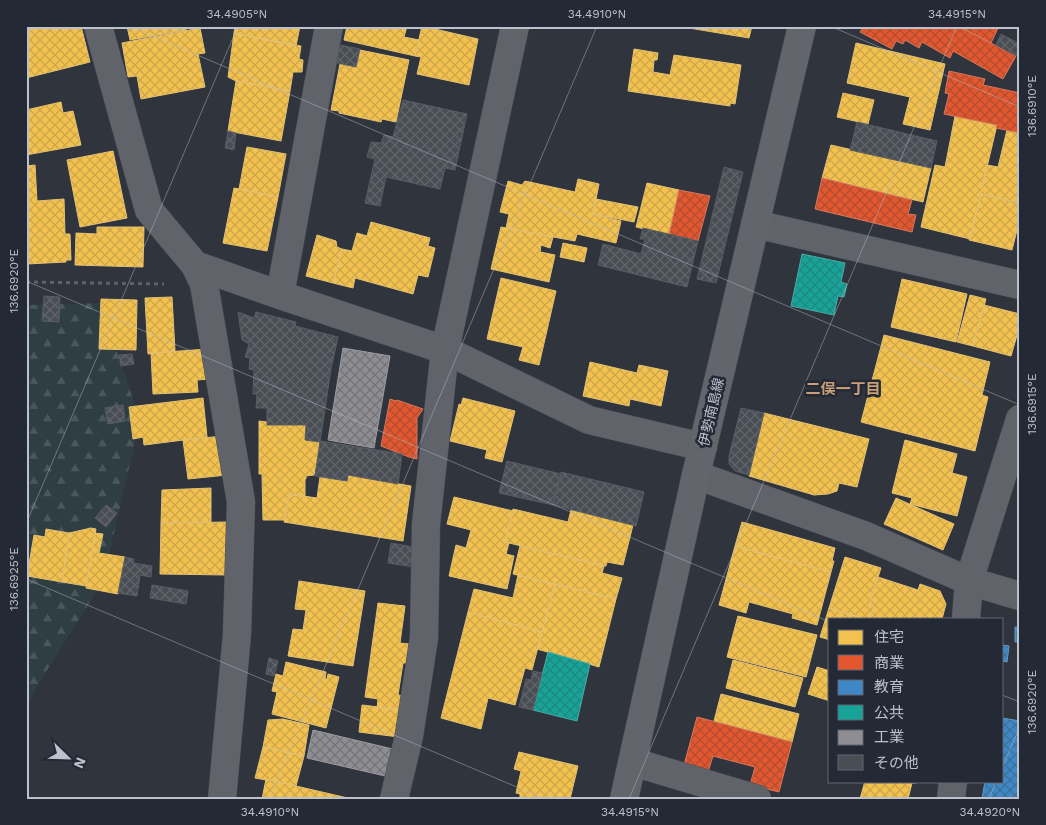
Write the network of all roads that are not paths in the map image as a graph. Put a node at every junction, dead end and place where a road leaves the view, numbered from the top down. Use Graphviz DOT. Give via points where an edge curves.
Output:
graph roads {
  1 [pos="98,26"];
  2 [pos="329,26"];
  3 [pos="515,26"];
  4 [pos="802,26"];
  5 [pos="755,224"];
  6 [pos="200,275"];
  7 [pos="1020,285"];
  8 [pos="280,295"];
  9 [pos="445,350"];
  10 [pos="1020,419"];
  11 [pos="703,447"];
  12 [pos="696,475"];
  13 [pos="969,581"];
  14 [pos="1020,596"];
  15 [pos="966,618"];
  16 [pos="633,762"];
  17 [pos="952,782"];
  18 [pos="222,799"];
  19 [pos="394,799"];
  20 [pos="624,799"];
  21 [pos="757,799"];
  22 [pos="951,799"];
  1 -- 6 [label="street" via="149,210"];
  2 -- 8 [label="street"];
  3 -- 9 [label="street"];
  4 -- 5 [label="main road, 伊勢南島線"];
  5 -- 7 [label="street"];
  5 -- 11 [label="main road, 伊勢南島線"];
  6 -- 8 [label="street"];
  6 -- 18 [label="street" via="241,502 237,634"];
  8 -- 9 [label="street"];
  9 -- 11 [label="street" via="589,420"];
  9 -- 19 [label="street" via="426,524 424,638 409,736"];
  10 -- 13 [label="street"];
  11 -- 12 [label="main road, 伊勢南島線"];
  12 -- 13 [label="street" via="866,536"];
  12 -- 16 [label="main road, 伊勢南島線"];
  13 -- 14 [label="street"];
  13 -- 15 [label="street"];
  16 -- 20 [label="main road, 伊勢南島線"];
  16 -- 21 [label="street"];
  17 -- 22 [label="street"];
}
